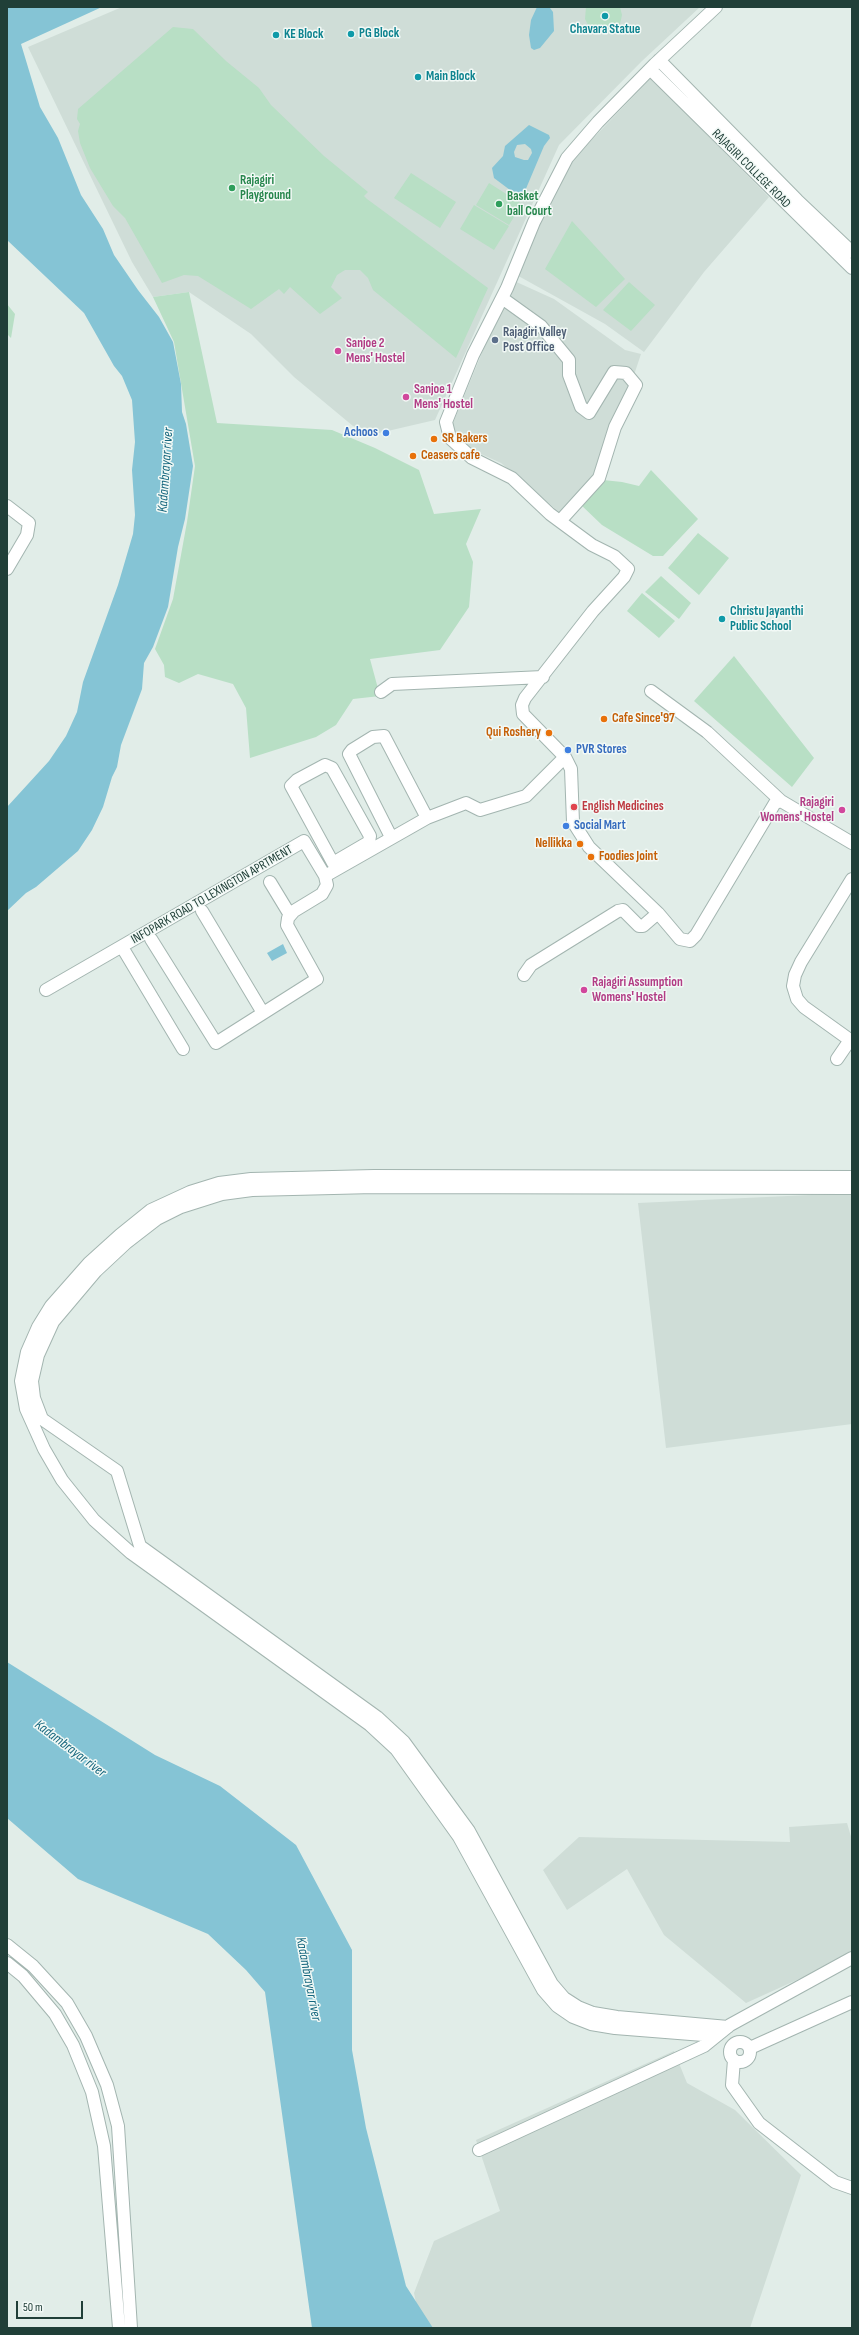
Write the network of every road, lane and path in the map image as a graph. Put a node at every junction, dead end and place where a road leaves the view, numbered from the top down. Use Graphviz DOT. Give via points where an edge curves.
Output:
graph roads {
  1 [pos="716,7"];
  2 [pos="654,65"];
  3 [pos="852,252"];
  4 [pos="852,268"];
  5 [pos="502,298"];
  6 [pos="7,506"];
  7 [pos="560,521"];
  8 [pos="7,569"];
  9 [pos="542,678"];
  10 [pos="651,691"];
  11 [pos="381,692"];
  12 [pos="565,757"];
  13 [pos="781,801"];
  14 [pos="427,818"];
  15 [pos="391,837"];
  16 [pos="852,843"];
  17 [pos="335,866"];
  18 [pos="326,876"];
  19 [pos="852,879"];
  20 [pos="270,882"];
  21 [pos="202,910"];
  22 [pos="658,913"];
  23 [pos="290,915"];
  24 [pos="151,940"];
  25 [pos="122,947"];
  26 [pos="524,975"];
  27 [pos="46,990"];
  28 [pos="264,1013"];
  29 [pos="851,1039"];
  30 [pos="183,1049"];
  31 [pos="837,1059"];
  32 [pos="852,1177"];
  33 [pos="852,1188"];
  34 [pos="7,1945"];
  35 [pos="852,1958"];
  36 [pos="7,1963"];
  37 [pos="852,2002"];
  38 [pos="729,2026"];
  39 [pos="717,2036"];
  40 [pos="733,2045"];
  41 [pos="750,2048"];
  42 [pos="734,2060"];
  43 [pos="479,2150"];
  44 [pos="852,2188"];
  45 [pos="113,2264"];
  46 [pos="127,2264"];
  47 [pos="119,2328"];
  48 [pos="131,2328"];
  1 -- 2 [label="street"];
  2 -- 3 [label="street, RAJAGIRI COLLEGE ROAD"];
  2 -- 4 [label="street, RAJAGIRI COLLEGE ROAD"];
  2 -- 5 [label="street" via="567,158 534,222"];
  5 -- 7 [label="street" via="473,355 446,422 450,438 472,458 512,478"];
  5 -- 7 [label="street" via="541,326 569,360 569,375 581,407 590,413 614,372 626,372 636,385 615,427 599,478"];
  6 -- 8 [label="street" via="28,523 27,535"];
  7 -- 9 [label="street" via="592,545 614,556 628,569"];
  9 -- 11 [label="street" via="392,684"];
  9 -- 12 [label="street" via="525,698 522,712"];
  10 -- 13 [label="street" via="707,732"];
  12 -- 14 [label="street" via="526,796 480,810 466,803"];
  12 -- 22 [label="street" via="571,769 573,822 589,847"];
  13 -- 16 [label="street"];
  13 -- 22 [label="street" via="775,803 771,809 690,942 680,939"];
  14 -- 15 [label="street"];
  14 -- 15 [label="street" via="384,736 373,737 349,754"];
  15 -- 17 [label="street"];
  17 -- 17 [label="street" via="291,786 297,780 326,765 332,768 370,836 369,842"];
  17 -- 18 [label="street"];
  18 -- 23 [label="street" via="327,885 322,894"];
  18 -- 25 [label="street, INFOPARK ROAD TO LEXINGTON APRTMENT" via="304,842"];
  19 -- 29 [label="street" via="801,962 793,986 797,999 804,1007"];
  20 -- 23 [label="street"];
  21 -- 28 [label="street"];
  22 -- 26 [label="street" via="643,926 639,926 623,910 618,910 531,965"];
  23 -- 28 [label="street" via="287,925 317,979"];
  24 -- 28 [label="street" via="216,1043"];
  25 -- 27 [label="street, INFOPARK ROAD TO LEXINGTON APRTMENT"];
  25 -- 30 [label="street"];
  29 -- 31 [label="street"];
  32 -- 39 [label="street" via="374,1176 251,1179 220,1183 190,1192 158,1207 105,1248 51,1306 33,1338 24,1366 22,1391 36,1433 52,1465 83,1508 131,1553 370,1725 388,1741 459,1837 543,1990 557,2006 590,2024"];
  33 -- 38 [label="street" via="374,1187 252,1190 222,1194 194,1202 157,1220 126,1243 96,1271 67,1303 50,1327 38,1355 32,1382 34,1398 42,1419 117,1471 140,1546 377,1717 404,1742 469,1832 548,1976 564,1998 578,2008 593,2013"];
  34 -- 46 [label="street" via="33,1966 67,2003 86,2036 107,2085 118,2126"];
  35 -- 38 [label="street"];
  36 -- 45 [label="street" via="23,1976 55,2014 73,2045 92,2092 102,2133"];
  37 -- 41 [label="street"];
  38 -- 39 [label="street"];
  39 -- 40 [label="street"];
  39 -- 43 [label="street" via="704,2046"];
  40 -- 41 [label="street" via="742,2042"];
  40 -- 42 [label="street" via="730,2051"];
  41 -- 42 [label="street" via="747,2060"];
  42 -- 44 [label="street" via="732,2085 760,2123 836,2182"];
  45 -- 46 [label="street"];
  45 -- 47 [label="street"];
  46 -- 48 [label="street"];
}
